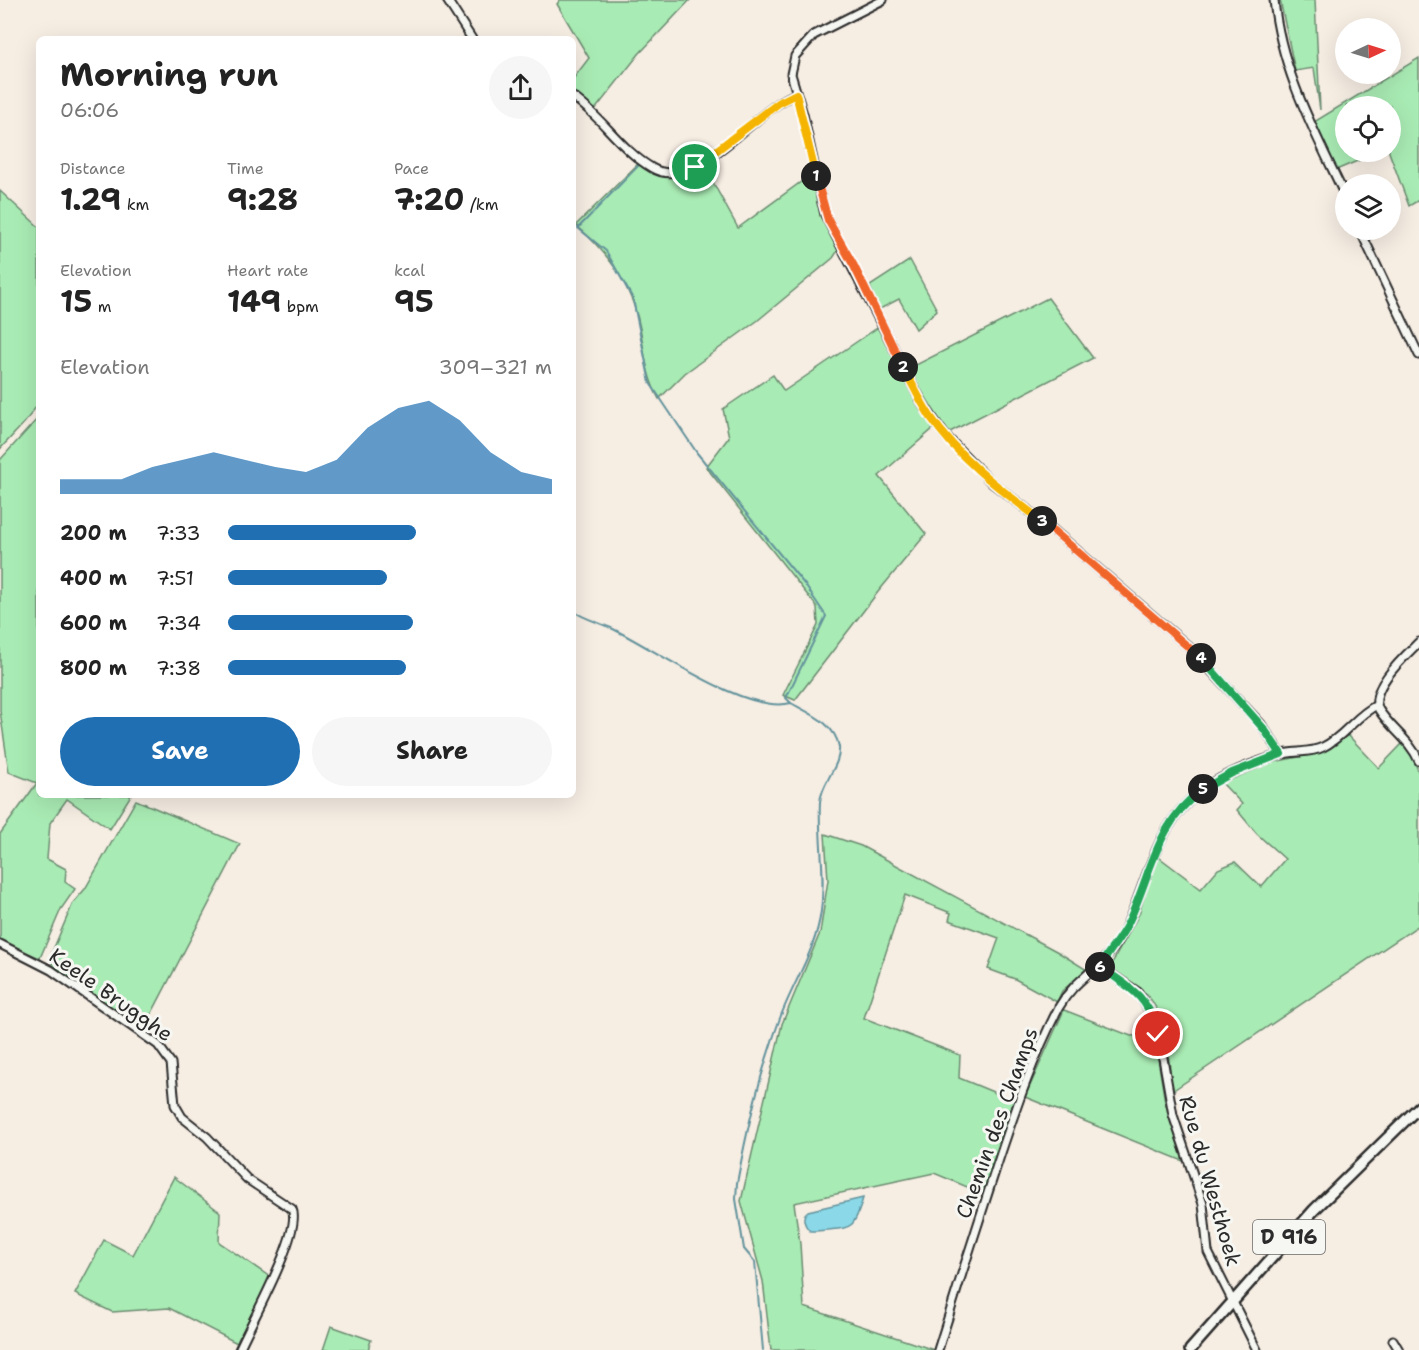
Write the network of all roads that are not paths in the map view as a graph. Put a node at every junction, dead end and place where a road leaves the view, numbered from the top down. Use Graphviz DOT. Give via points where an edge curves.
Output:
graph roads {
  1 [pos="447,0"];
  2 [pos="883,0"];
  3 [pos="1274,0"];
  4 [pos="470,36"];
  5 [pos="796,94"];
  6 [pos="576,100"];
  7 [pos="1335,174"];
  8 [pos="1365,240"];
  9 [pos="1419,355"];
  10 [pos="1419,642"];
  11 [pos="1377,705"];
  12 [pos="1281,754"];
  13 [pos="1419,761"];
  14 [pos="0,944"];
  15 [pos="1099,966"];
  16 [pos="1419,1107"];
  17 [pos="1419,1116"];
  18 [pos="1383,1142"];
  19 [pos="1232,1302"];
  20 [pos="1394,1340"];
  21 [pos="239,1350"];
  22 [pos="938,1350"];
  23 [pos="1190,1350"];
  24 [pos="1257,1350"];
  25 [pos="1399,1350"];
  1 -- 4 [label="street"];
  2 -- 5 [label="street" via="828,26 806,42 792,64"];
  3 -- 7 [label="street" via="1281,44 1294,86"];
  5 -- 6 [label="street" via="699,164 671,173 655,169 632,153"];
  5 -- 12 [label="street" via="828,220 934,422 996,487 1045,523 1189,647 1254,717"];
  8 -- 9 [label="street"];
  10 -- 11 [label="street" via="1383,684"];
  11 -- 12 [label="street, Chemin des Champs" via="1324,746"];
  11 -- 13 [label="street"];
  12 -- 15 [label="street, Chemin des Champs" via="1212,783 1181,809 1151,859 1123,934"];
  14 -- 21 [label="street, Keele Brugghe" via="51,970 158,1045 171,1063 175,1105 182,1117 247,1179 292,1209 295,1222 288,1246"];
  15 -- 19 [label="street, Rue du Westhoek" via="1138,992 1152,1016 1175,1121 1203,1204 1208,1252"];
  15 -- 22 [label="street, Chemin des Champs" via="1066,996 1033,1064"];
  16 -- 18 [label="main road, D 916"];
  17 -- 18 [label="main road, D 916"];
  18 -- 19 [label="main road, D 916" via="1314,1209"];
  19 -- 23 [label="main road, D 916"];
  19 -- 24 [label="street, Rue du Westhoek"];
  20 -- 25 [label="street"];
}
